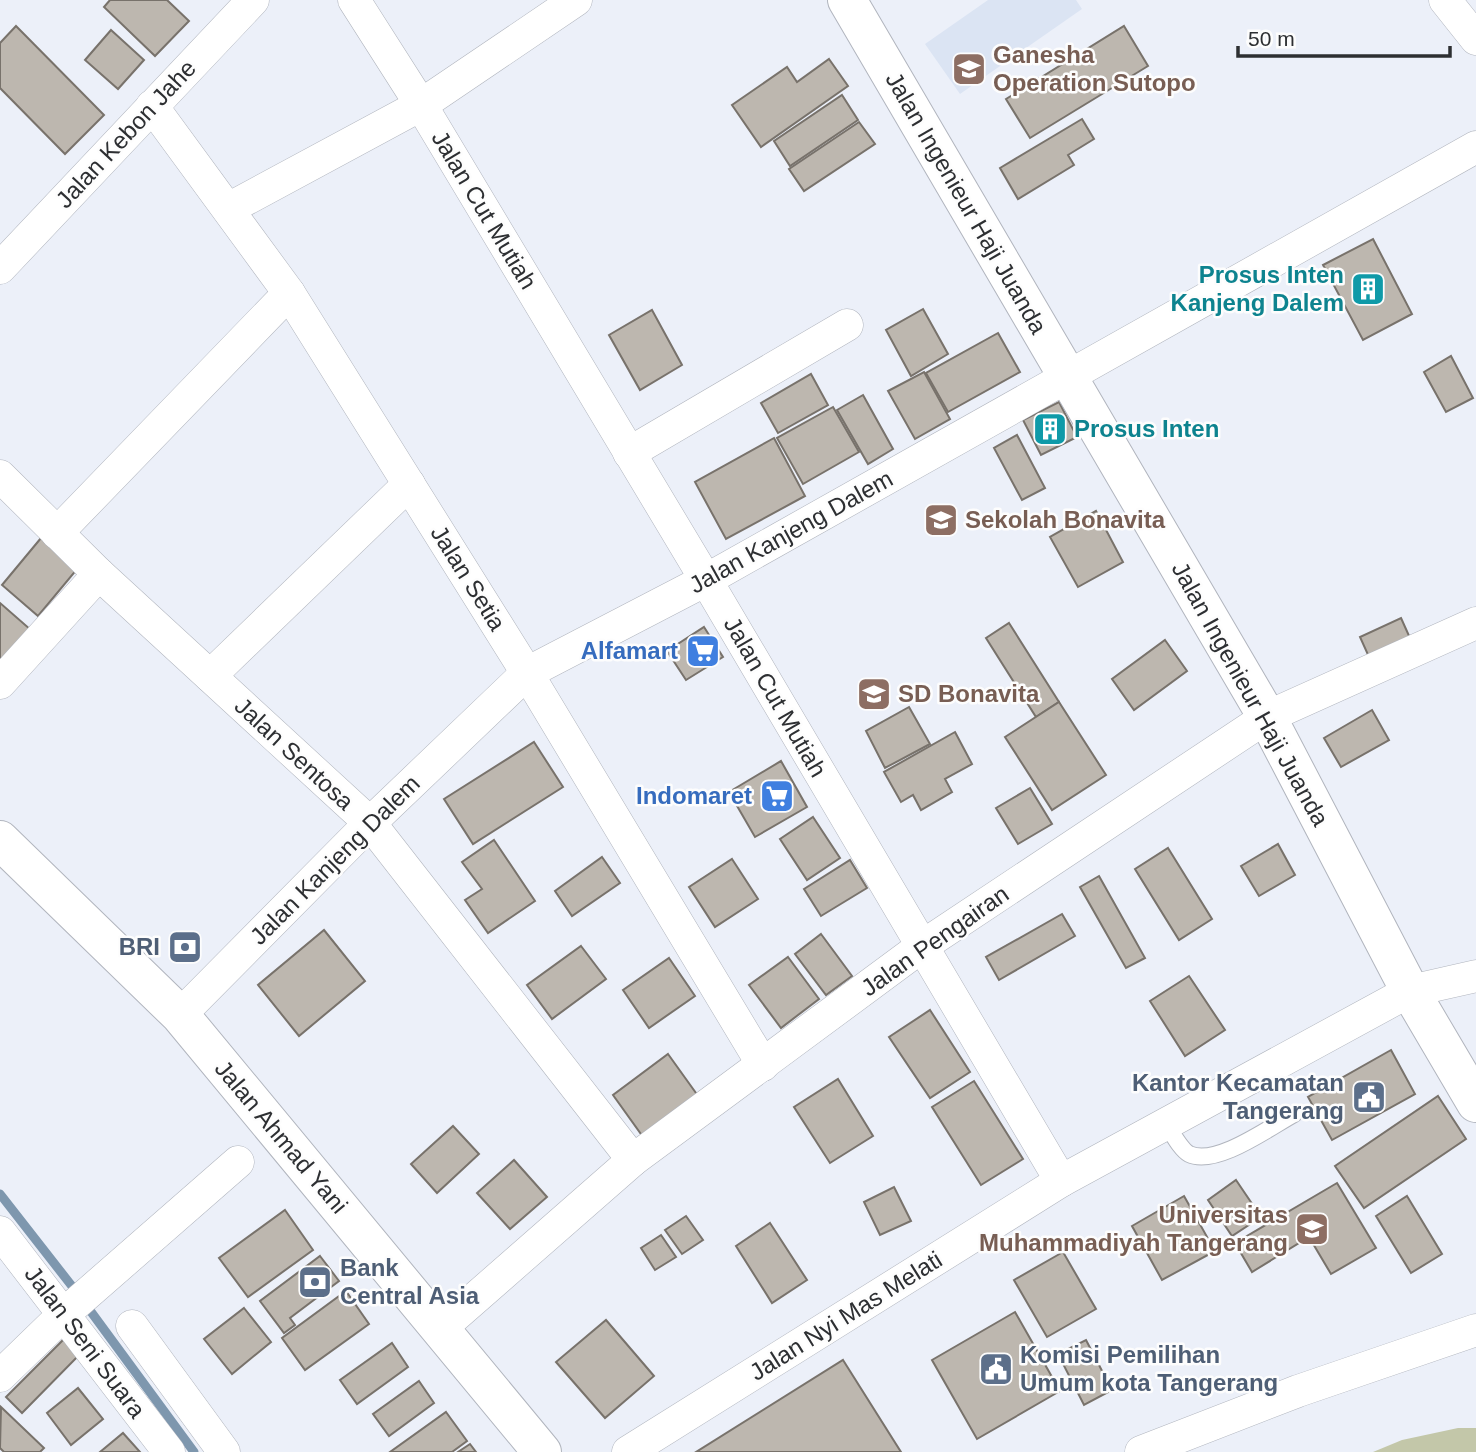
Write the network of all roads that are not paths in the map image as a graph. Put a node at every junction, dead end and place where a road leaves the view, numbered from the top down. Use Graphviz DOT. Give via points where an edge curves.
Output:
graph roads {
  1 [pos="253,0"];
  2 [pos="354,0"];
  3 [pos="576,0"];
  4 [pos="847,0"];
  5 [pos="1445,0"];
  6 [pos="1476,39"];
  7 [pos="421,105"];
  8 [pos="152,106"];
  9 [pos="1476,147"];
  10 [pos="228,209"];
  11 [pos="0,268"];
  12 [pos="289,293"];
  13 [pos="847,326"];
  14 [pos="1068,377"];
  15 [pos="629,453"];
  16 [pos="0,476"];
  17 [pos="409,484"];
  18 [pos="57,533"];
  19 [pos="99,574"];
  20 [pos="706,580"];
  21 [pos="1476,623"];
  22 [pos="527,673"];
  23 [pos="210,676"];
  24 [pos="0,683"];
  25 [pos="1267,717"];
  26 [pos="370,823"];
  27 [pos="0,840"];
  28 [pos="921,947"];
  29 [pos="1476,976"];
  30 [pos="1410,990"];
  31 [pos="180,1016"];
  32 [pos="763,1065"];
  33 [pos="1476,1102"];
  34 [pos="1294,1114"];
  35 [pos="1166,1124"];
  36 [pos="633,1160"];
  37 [pos="238,1162"];
  38 [pos="1061,1181"];
  39 [pos="0,1232"];
  40 [pos="75,1304"];
  41 [pos="132,1326"];
  42 [pos="440,1329"];
  43 [pos="1476,1330"];
  44 [pos="0,1376"];
  45 [pos="169,1452"];
  46 [pos="224,1452"];
  47 [pos="542,1452"];
  48 [pos="628,1452"];
  49 [pos="1141,1452"];
  1 -- 8 [label="street, Jalan Kebon Jahe"];
  2 -- 7 [label="street, Jalan Cut Mutiah"];
  3 -- 7 [label="street"];
  4 -- 14 [label="street, Jalan Ingenieur Haji Juanda"];
  5 -- 6 [label="street"];
  7 -- 10 [label="street"];
  7 -- 15 [label="street, Jalan Cut Mutiah"];
  8 -- 10 [label="street, Jalan Setia"];
  8 -- 11 [label="street, Jalan Kebon Jahe"];
  9 -- 14 [label="street, Jalan Kanjeng Dalem"];
  10 -- 12 [label="street, Jalan Setia"];
  12 -- 17 [label="street, Jalan Setia"];
  12 -- 18 [label="street"];
  13 -- 15 [label="street"];
  14 -- 20 [label="street, Jalan Kanjeng Dalem"];
  14 -- 25 [label="street, Jalan Ingenieur Haji Juanda"];
  15 -- 20 [label="street, Jalan Cut Mutiah"];
  16 -- 18 [label="street, Jalan Sentosa"];
  17 -- 22 [label="street, Jalan Setia"];
  17 -- 23 [label="street"];
  18 -- 19 [label="street, Jalan Sentosa"];
  19 -- 23 [label="street, Jalan Sentosa"];
  19 -- 24 [label="street"];
  20 -- 22 [label="street, Jalan Kanjeng Dalem"];
  20 -- 28 [label="street, Jalan Cut Mutiah"];
  21 -- 25 [label="street, Jalan Pengairan"];
  22 -- 26 [label="street, Jalan Kanjeng Dalem"];
  22 -- 32 [label="street, Jalan Setia"];
  23 -- 26 [label="street, Jalan Sentosa"];
  25 -- 28 [label="street, Jalan Pengairan"];
  25 -- 30 [label="street, Jalan Ingenieur Haji Juanda"];
  26 -- 31 [label="street, Jalan Kanjeng Dalem"];
  26 -- 36 [label="street, Jalan Sentosa"];
  27 -- 31 [label="street, Jalan Ahmad Yani"];
  28 -- 32 [label="street, Jalan Pengairan"];
  28 -- 38 [label="street, Jalan Cut Mutiah"];
  29 -- 30 [label="street, Jalan Nyi Mas Melati"];
  30 -- 33 [label="street, Jalan Ingenieur Haji Juanda"];
  30 -- 35 [label="street, Jalan Nyi Mas Melati"];
  31 -- 42 [label="street, Jalan Ahmad Yani"];
  32 -- 36 [label="street, Jalan Pengairan"];
  34 -- 35 [label="lane" via="1219,1155 1202,1158 1187,1153"];
  35 -- 38 [label="street, Jalan Nyi Mas Melati"];
  36 -- 42 [label="street, Jalan Pengairan"];
  37 -- 40 [label="street"];
  38 -- 48 [label="street, Jalan Nyi Mas Melati"];
  39 -- 40 [label="street, Jalan Seni Suara"];
  40 -- 44 [label="street"];
  40 -- 45 [label="street, Jalan Seni Suara"];
  41 -- 46 [label="street"];
  42 -- 47 [label="street, Jalan Ahmad Yani"];
  43 -- 49 [label="street" via="1298,1391"];
}
